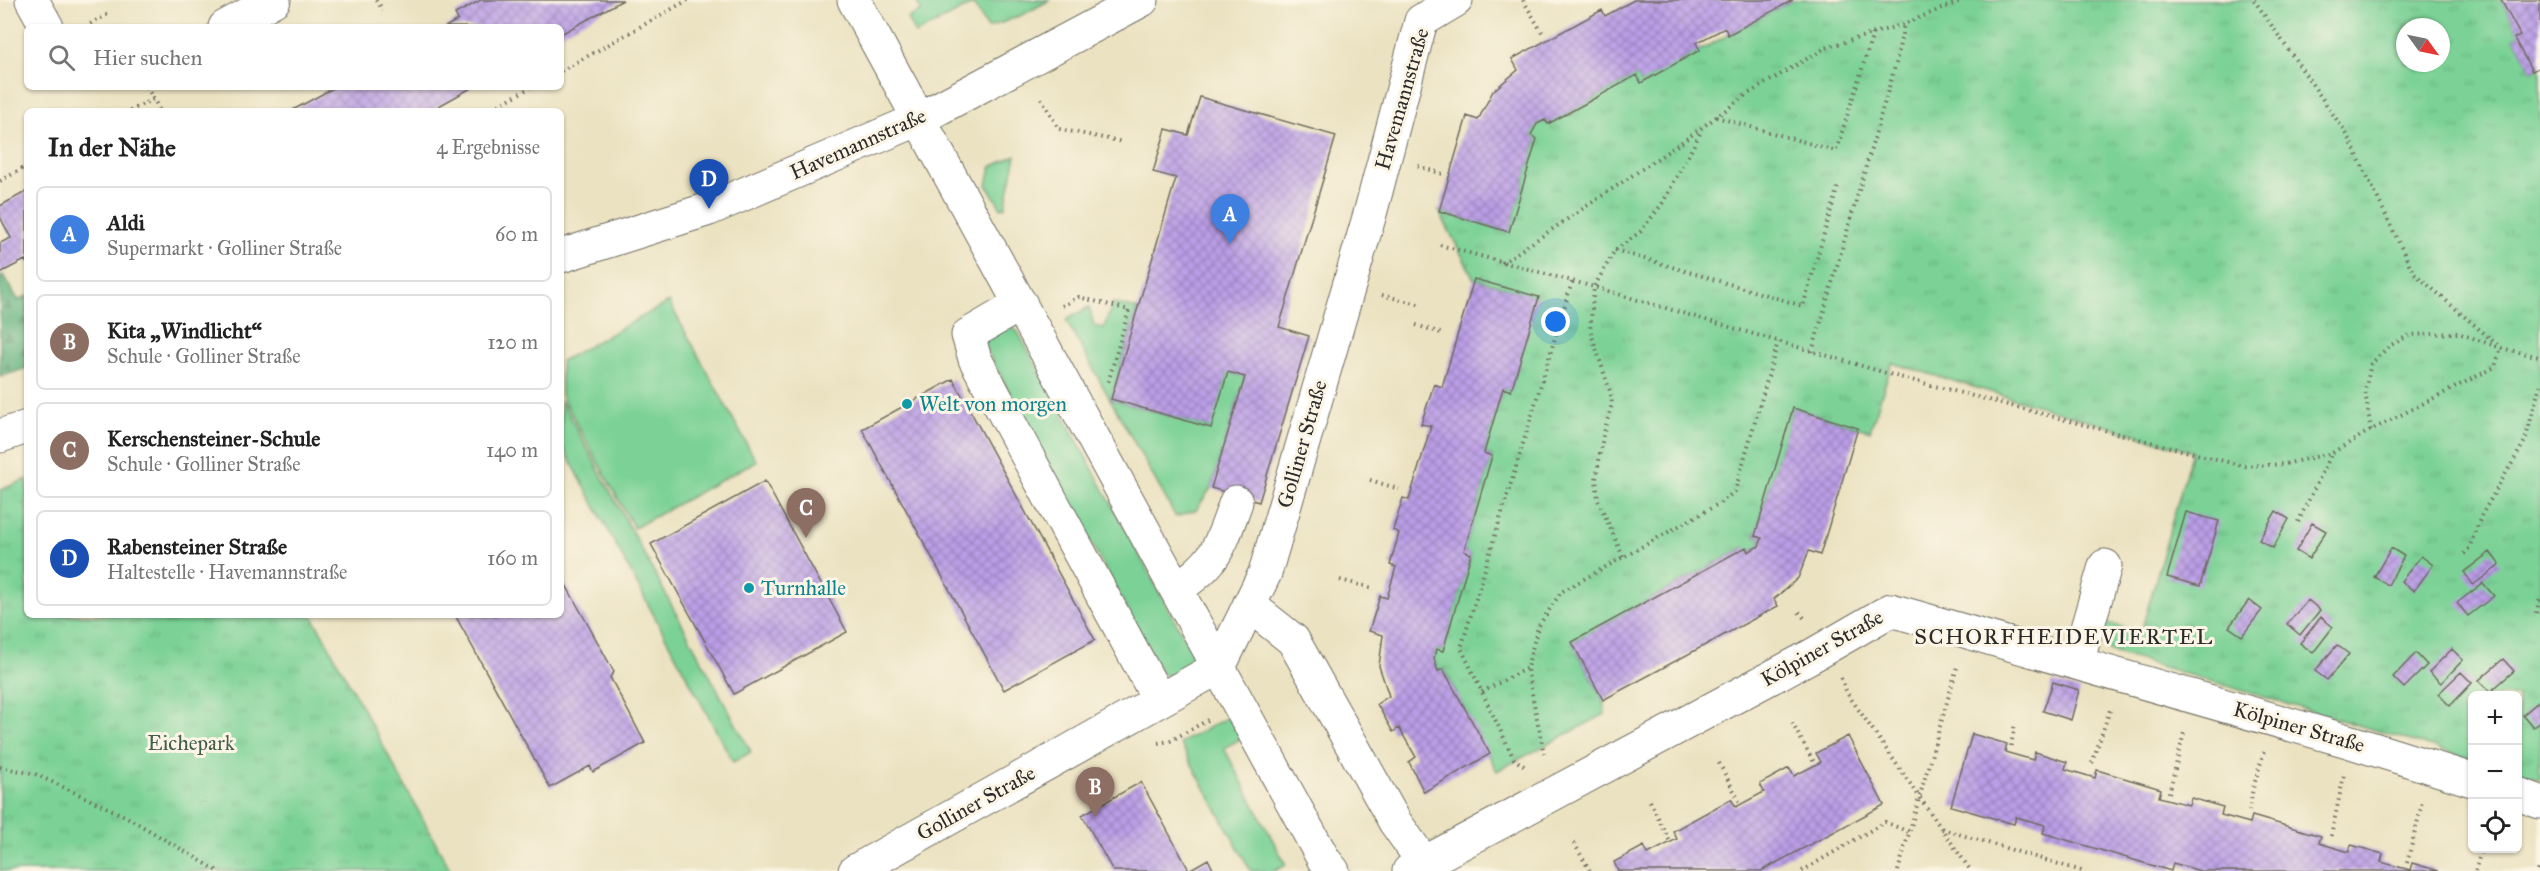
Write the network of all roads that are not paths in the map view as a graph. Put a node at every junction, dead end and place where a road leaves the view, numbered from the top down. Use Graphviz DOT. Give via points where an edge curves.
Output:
graph roads {
  1 [pos="32,0"];
  2 [pos="274,0"];
  3 [pos="854,0"];
  4 [pos="1142,0"];
  5 [pos="1456,0"];
  6 [pos="44,24"];
  7 [pos="230,24"];
  8 [pos="917,120"];
  9 [pos="1370,214"];
  10 [pos="564,255"];
  11 [pos="1021,304"];
  12 [pos="24,428"];
  13 [pos="0,436"];
  14 [pos="1236,501"];
  15 [pos="2105,566"];
  16 [pos="1176,589"];
  17 [pos="1249,605"];
  18 [pos="2077,663"];
  19 [pos="1219,667"];
  20 [pos="1159,700"];
  21 [pos="2468,779"];
  22 [pos="2522,796"];
  23 [pos="2540,801"];
  24 [pos="1417,867"];
  25 [pos="855,871"];
  26 [pos="1333,871"];
  1 -- 6 [label="street"];
  2 -- 7 [label="street"];
  3 -- 8 [label="street"];
  4 -- 8 [label="street, Havemannstraße"];
  5 -- 9 [label="street, Havemannstraße" via="1421,21"];
  8 -- 10 [label="street, Havemannstraße" via="709,209"];
  8 -- 11 [label="street"];
  9 -- 17 [label="street, Golliner Straße" via="1265,573"];
  11 -- 16 [label="street"];
  11 -- 20 [label="street" via="968,335 975,359"];
  12 -- 13 [label="street"];
  14 -- 16 [label="street" via="1219,550 1200,574"];
  15 -- 18 [label="street"];
  16 -- 19 [label="street"];
  17 -- 19 [label="street, Golliner Straße"];
  17 -- 24 [label="street" via="1293,640"];
  18 -- 21 [label="street, Kölpiner Straße"];
  18 -- 24 [label="street, Kölpiner Straße" via="1891,610"];
  19 -- 20 [label="street, Golliner Straße"];
  19 -- 26 [label="street"];
  20 -- 25 [label="street, Golliner Straße"];
  22 -- 23 [label="street"];
}
